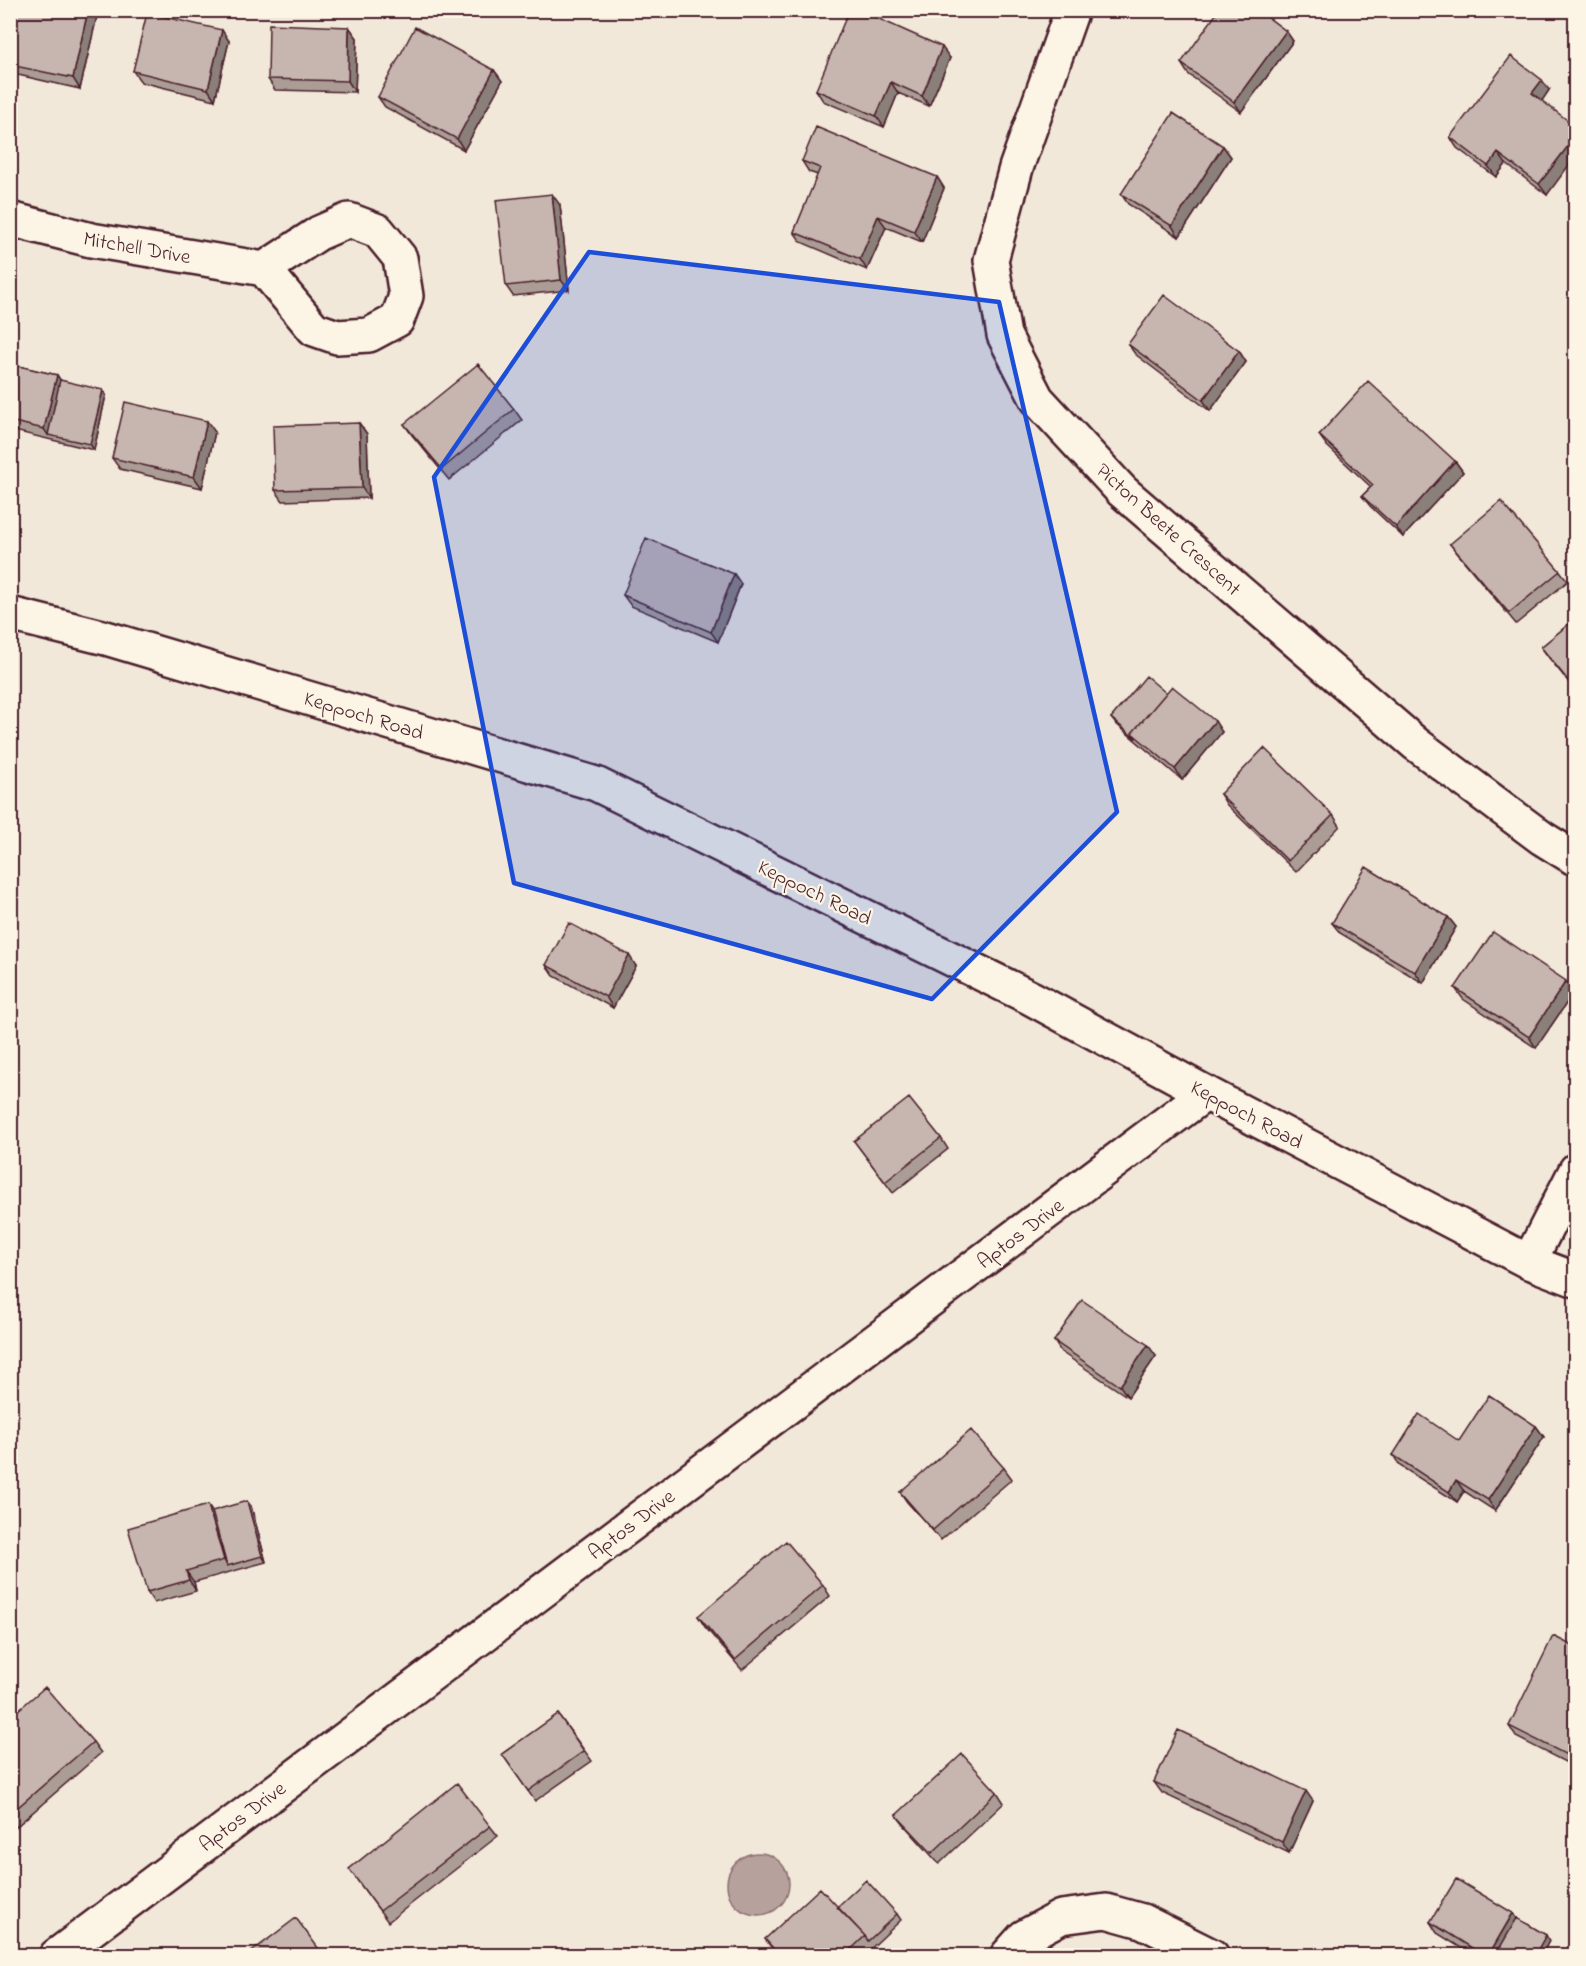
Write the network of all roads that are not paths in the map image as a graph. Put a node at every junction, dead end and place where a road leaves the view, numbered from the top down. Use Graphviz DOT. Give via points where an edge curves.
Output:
graph roads {
  1 [pos="1072,10"];
  2 [pos="10,219"];
  3 [pos="264,269"];
  4 [pos="10,614"];
  5 [pos="1575,859"];
  6 [pos="1206,1093"];
  7 [pos="1575,1170"];
  8 [pos="1529,1262"];
  9 [pos="1575,1280"];
  10 [pos="56,1956"];
  11 [pos="1007,1956"];
  12 [pos="1212,1956"];
  1 -- 5 [label="street, Picton Beete Crescent" via="1016,168 991,260 1004,335 1037,399 1122,491 1416,744"];
  2 -- 3 [label="street, Mitchell Drive" via="91,240"];
  4 -- 6 [label="street, Keppoch Road" via="106,638 596,784 1031,998"];
  6 -- 8 [label="street, Keppoch Road"];
  6 -- 10 [label="street, Aptos Drive"];
  7 -- 8 [label="street"];
  8 -- 9 [label="street, Keppoch Road"];
  11 -- 12 [label="street" via="1024,1937 1061,1917 1106,1911 1142,1921"];
}
